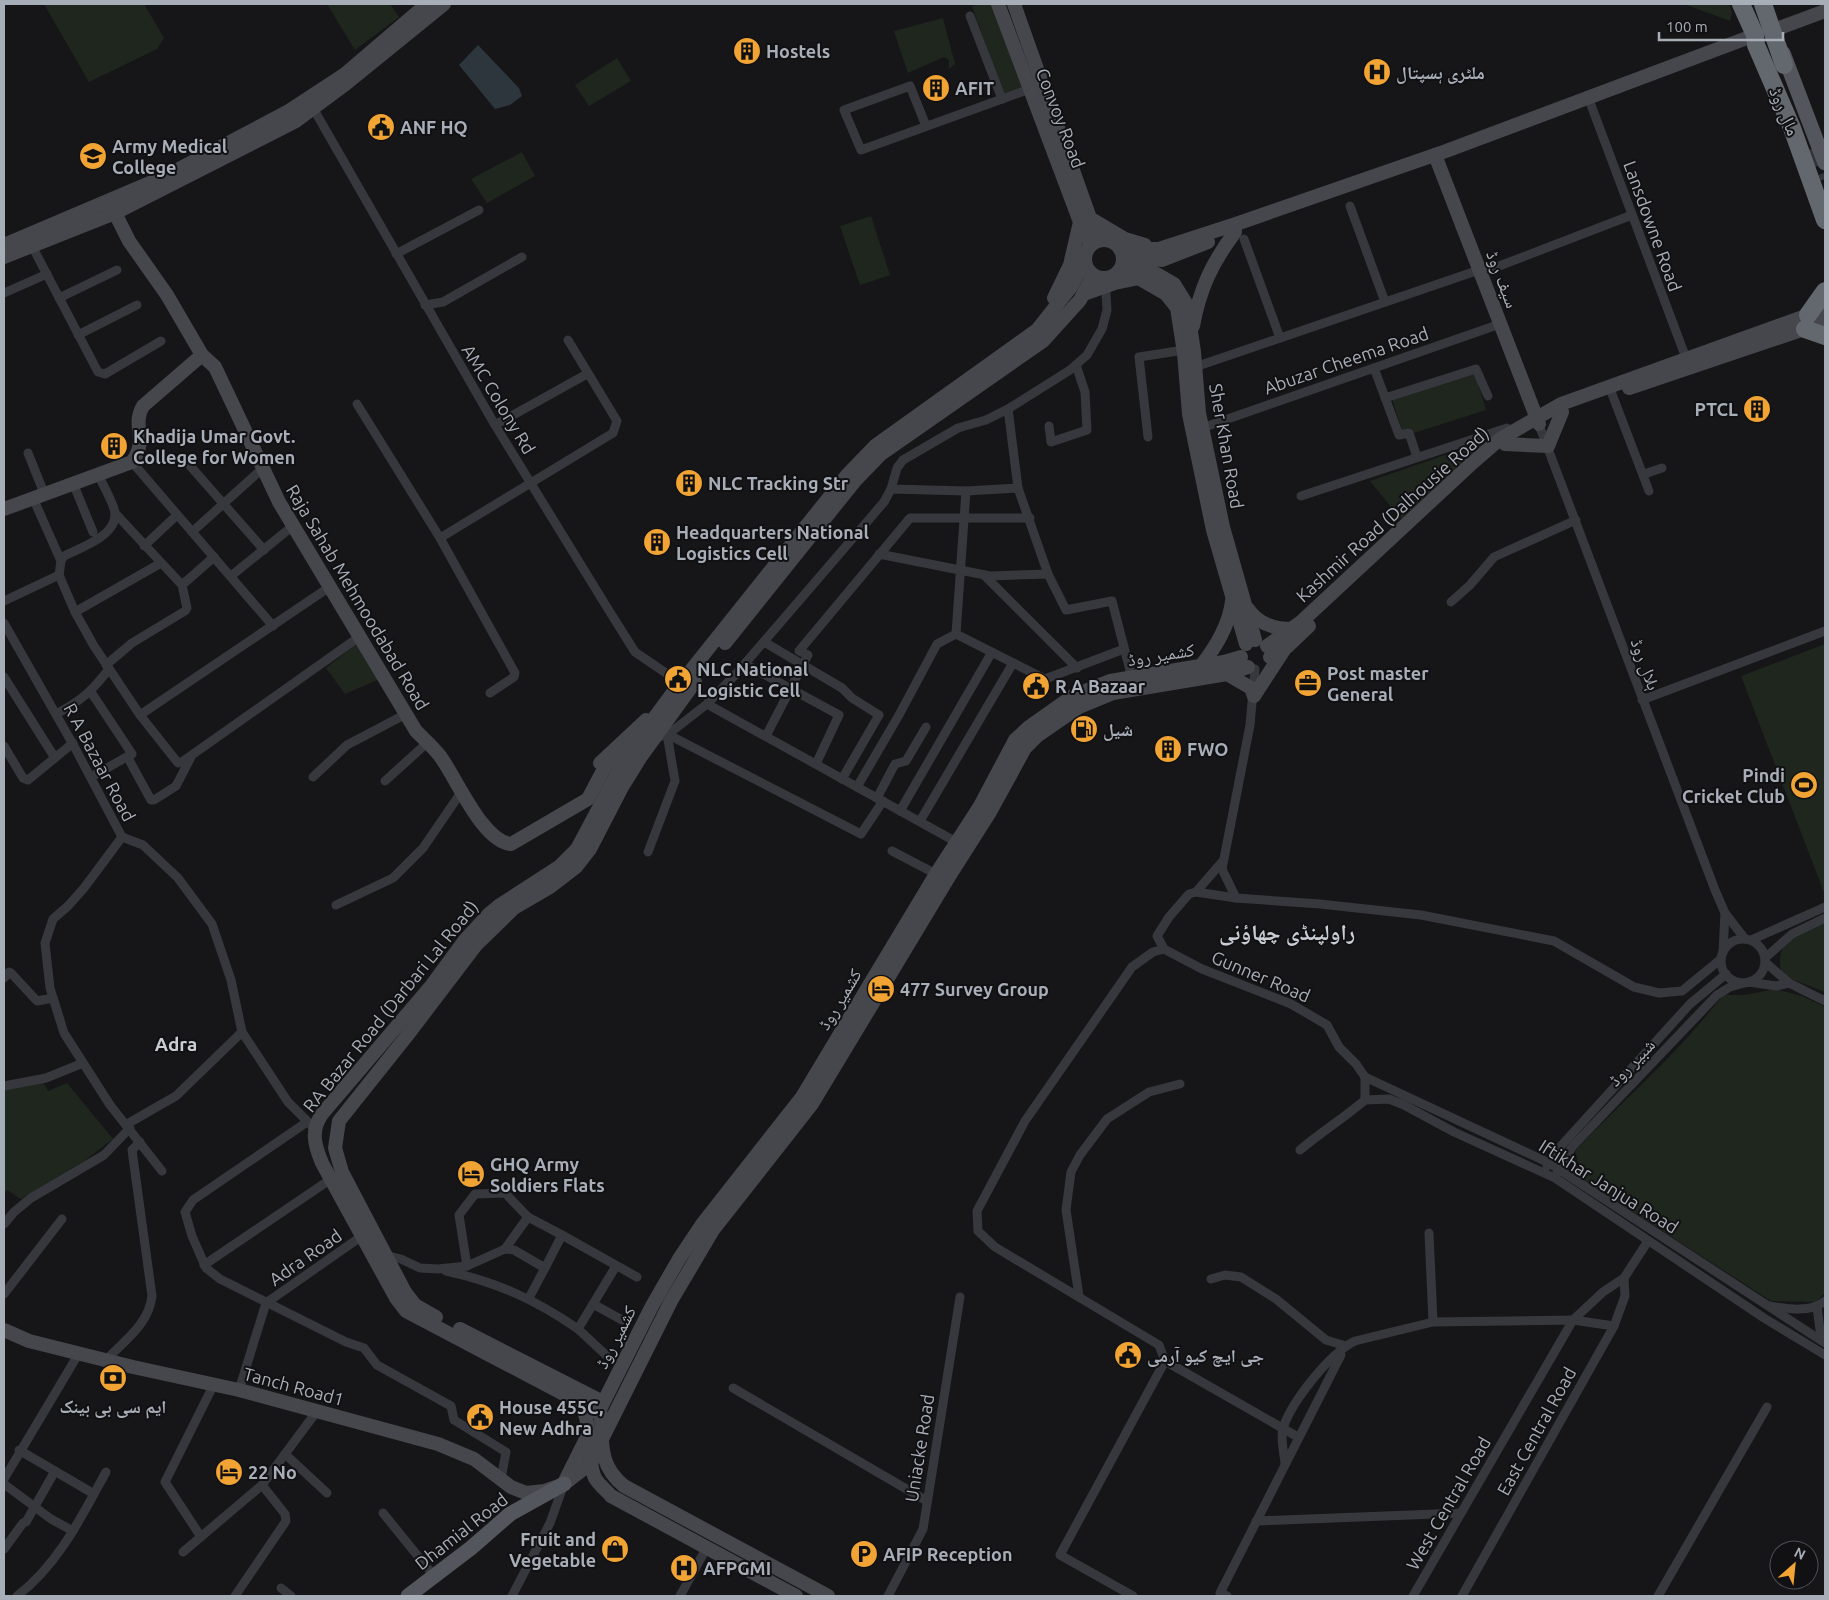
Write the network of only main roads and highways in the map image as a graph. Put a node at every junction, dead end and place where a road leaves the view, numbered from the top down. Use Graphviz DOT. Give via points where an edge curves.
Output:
graph roads {
  1 [pos="428,4"];
  2 [pos="444,4"];
  3 [pos="998,4"];
  4 [pos="1014,4"];
  5 [pos="1742,4"];
  6 [pos="1763,4"];
  7 [pos="1825,11"];
  8 [pos="1774,30"];
  9 [pos="1756,40"];
  10 [pos="1437,158"];
  11 [pos="1825,163"];
  12 [pos="112,207"];
  13 [pos="1085,220"];
  14 [pos="1825,220"];
  15 [pos="1240,236"];
  16 [pos="1097,243"];
  17 [pos="4,245"];
  18 [pos="1159,249"];
  19 [pos="4,257"];
  20 [pos="1122,258"];
  21 [pos="1085,260"];
  22 [pos="1139,278"];
  23 [pos="1102,280"];
  24 [pos="1825,291"];
  25 [pos="1825,309"];
  26 [pos="1044,319"];
  27 [pos="1806,322"];
  28 [pos="1825,322"];
  29 [pos="1192,336"];
  30 [pos="1825,336"];
  31 [pos="202,355"];
  32 [pos="1528,396"];
  33 [pos="1558,410"];
  34 [pos="1537,421"];
  35 [pos="1505,444"];
  36 [pos="4,509"];
  37 [pos="1232,596"];
  38 [pos="1245,604"];
  39 [pos="1293,629"];
  40 [pos="1287,647"];
  41 [pos="1255,654"];
  42 [pos="1200,667"];
  43 [pos="1227,674"];
  44 [pos="677,689"];
  45 [pos="633,756"];
  46 [pos="583,803"];
  47 [pos="962,845"];
  48 [pos="731,1197"];
  49 [pos="679,1260"];
  50 [pos="691,1268"];
  51 [pos="4,1330"];
  52 [pos="600,1408"];
  53 [pos="588,1437"];
  54 [pos="602,1440"];
  55 [pos="591,1463"];
  56 [pos="564,1484"];
  57 [pos="741,1558"];
  58 [pos="408,1596"];
  59 [pos="796,1596"];
  60 [pos="828,1596"];
  1 -- 12 [label="main road" via="345,74 296,107"];
  2 -- 12 [label="main road" via="296,121"];
  3 -- 13 [label="main road, Convoy Road"];
  4 -- 13 [label="main road, Convoy Road"];
  5 -- 9 [label="highway, مال روڈ"];
  6 -- 8 [label="highway, مال روڈ"];
  7 -- 8 [label="main road"];
  8 -- 9 [label="highway, مال روڈ" via="1779,68"];
  8 -- 11 [label="main road"];
  9 -- 10 [label="main road"];
  9 -- 10 [label="main road" via="1591,105"];
  9 -- 14 [label="highway, مال روڈ"];
  10 -- 15 [label="main road"];
  10 -- 18 [label="main road"];
  10 -- 32 [label="main road, سیف روڈ"];
  12 -- 17 [label="main road"];
  12 -- 19 [label="main road"];
  12 -- 31 [label="main road, Raja Sahab Mehmoodabad Road" via="128,241 167,295"];
  13 -- 16 [label="main road, Convoy Road"];
  13 -- 18 [label="main road" via="1125,239"];
  13 -- 26 [label="main road" via="1070,265"];
  15 -- 20 [label="main road" via="1162,260"];
  15 -- 29 [label="main road" via="1209,271 1200,293"];
  16 -- 20 [label="main road" via="1113,243"];
  16 -- 21 [label="main road"];
  18 -- 20 [label="main road"];
  20 -- 22 [label="main road, Sher Khan Road"];
  20 -- 23 [label="main road" via="1115,275"];
  20 -- 29 [label="main road, Sher Khan Road" via="1174,284 1186,305"];
  21 -- 23 [label="main road" via="1088,268"];
  21 -- 26 [label="main road, RA Bazar Road (Darbari Lal Road)" via="1071,287"];
  22 -- 23 [label="main road"];
  22 -- 37 [label="main road, Sher Khan Road" via="1166,294 1177,308 1184,350 1188,414 1213,530"];
  23 -- 45 [label="main road, RA Bazar Road (Darbari Lal Road)" via="1084,294 1043,341 881,454 854,482 652,740"];
  24 -- 27 [label="highway"];
  25 -- 27 [label="main road, Kashmir Road (Dalhousie Road)"];
  26 -- 44 [label="main road, RA Bazar Road (Darbari Lal Road)" via="1037,330 875,446 789,545"];
  27 -- 28 [label="main road, Kashmir Road (Dalhousie Road)"];
  27 -- 30 [label="highway"];
  27 -- 33 [label="main road, Kashmir Road (Dalhousie Road)" via="1612,394"];
  27 -- 33 [label="main road, Kashmir Road (Dalhousie Road)" via="1686,358"];
  29 -- 38 [label="main road, Sher Khan Road" via="1202,428 1223,527"];
  31 -- 36 [label="main road" via="143,406 138,415 139,453 132,462"];
  31 -- 46 [label="main road, Raja Sahab Mehmoodabad Road" via="215,367 262,469 359,637 416,731 440,756 484,826 498,841 512,844"];
  32 -- 33 [label="main road"];
  32 -- 34 [label="main road, سیف روڈ"];
  33 -- 34 [label="main road, Kashmir Road (Dalhousie Road)"];
  33 -- 35 [label="main road" via="1548,446"];
  34 -- 35 [label="main road, Kashmir Road (Dalhousie Road)"];
  34 -- 39 [label="main road, Kashmir Road (Dalhousie Road)" via="1500,439"];
  35 -- 40 [label="main road, Kashmir Road (Dalhousie Road)" via="1353,580"];
  37 -- 41 [label="main road, Sher Khan Road"];
  37 -- 42 [label="main road" via="1228,622"];
  38 -- 39 [label="main road" via="1254,617 1266,624 1276,629"];
  38 -- 41 [label="main road, Sher Khan Road"];
  39 -- 41 [label="main road, Kashmir Road (Dalhousie Road)"];
  40 -- 41 [label="main road, Kashmir Road (Dalhousie Road)"];
  40 -- 43 [label="main road" via="1254,696 1251,688"];
  41 -- 42 [label="main road, کشمیر روڈ"];
  41 -- 43 [label="main road, کشمیر روڈ"];
  42 -- 47 [label="main road, کشمیر روڈ" via="1110,681 1073,696 1029,727 1015,740"];
  43 -- 47 [label="main road, کشمیر روڈ" via="1113,693 1079,707 1036,736 1025,748 990,812"];
  44 -- 45 [label="main road, RA Bazar Road (Darbari Lal Road)"];
  44 -- 46 [label="main road" via="597,766"];
  45 -- 46 [label="main road" via="606,763 594,791"];
  45 -- 52 [label="main road, RA Bazar Road (Darbari Lal Road)" via="622,787 590,849 576,867 514,908 481,940 342,1115 335,1136 337,1160 399,1284 415,1305 594,1397"];
  45 -- 53 [label="main road, RA Bazar Road (Darbari Lal Road)" via="577,849 560,866 500,904 465,940 432,985 311,1126 315,1146 331,1179 406,1311 577,1401 585,1413"];
  47 -- 48 [label="main road, کشمیر روڈ" via="897,950 812,1104 785,1128"];
  48 -- 49 [label="main road, کشمیر روڈ"];
  48 -- 50 [label="main road, کشمیر روڈ"];
  49 -- 50 [label="main road"];
  49 -- 52 [label="main road, کشمیر روڈ"];
  50 -- 54 [label="main road, کشمیر روڈ" via="671,1301"];
  51 -- 56 [label="main road, Tanch Road1" via="29,1341 239,1390 445,1446 474,1459 511,1487 526,1493"];
  52 -- 53 [label="main road, کشمیر روڈ"];
  52 -- 54 [label="main road"];
  53 -- 55 [label="main road, RA Bazar Road (Darbari Lal Road)"];
  53 -- 56 [label="main road, کشمیر روڈ"];
  54 -- 55 [label="main road, کشمیر روڈ"];
  54 -- 57 [label="main road" via="608,1471 624,1486"];
  55 -- 56 [label="main road, کشمیر روڈ"];
  55 -- 57 [label="main road, RA Bazar Road (Darbari Lal Road)" via="595,1478 611,1496 707,1547"];
  56 -- 58 [label="main road, Dhamial Road" via="510,1514"];
  57 -- 59 [label="main road"];
  57 -- 60 [label="main road"];
}
